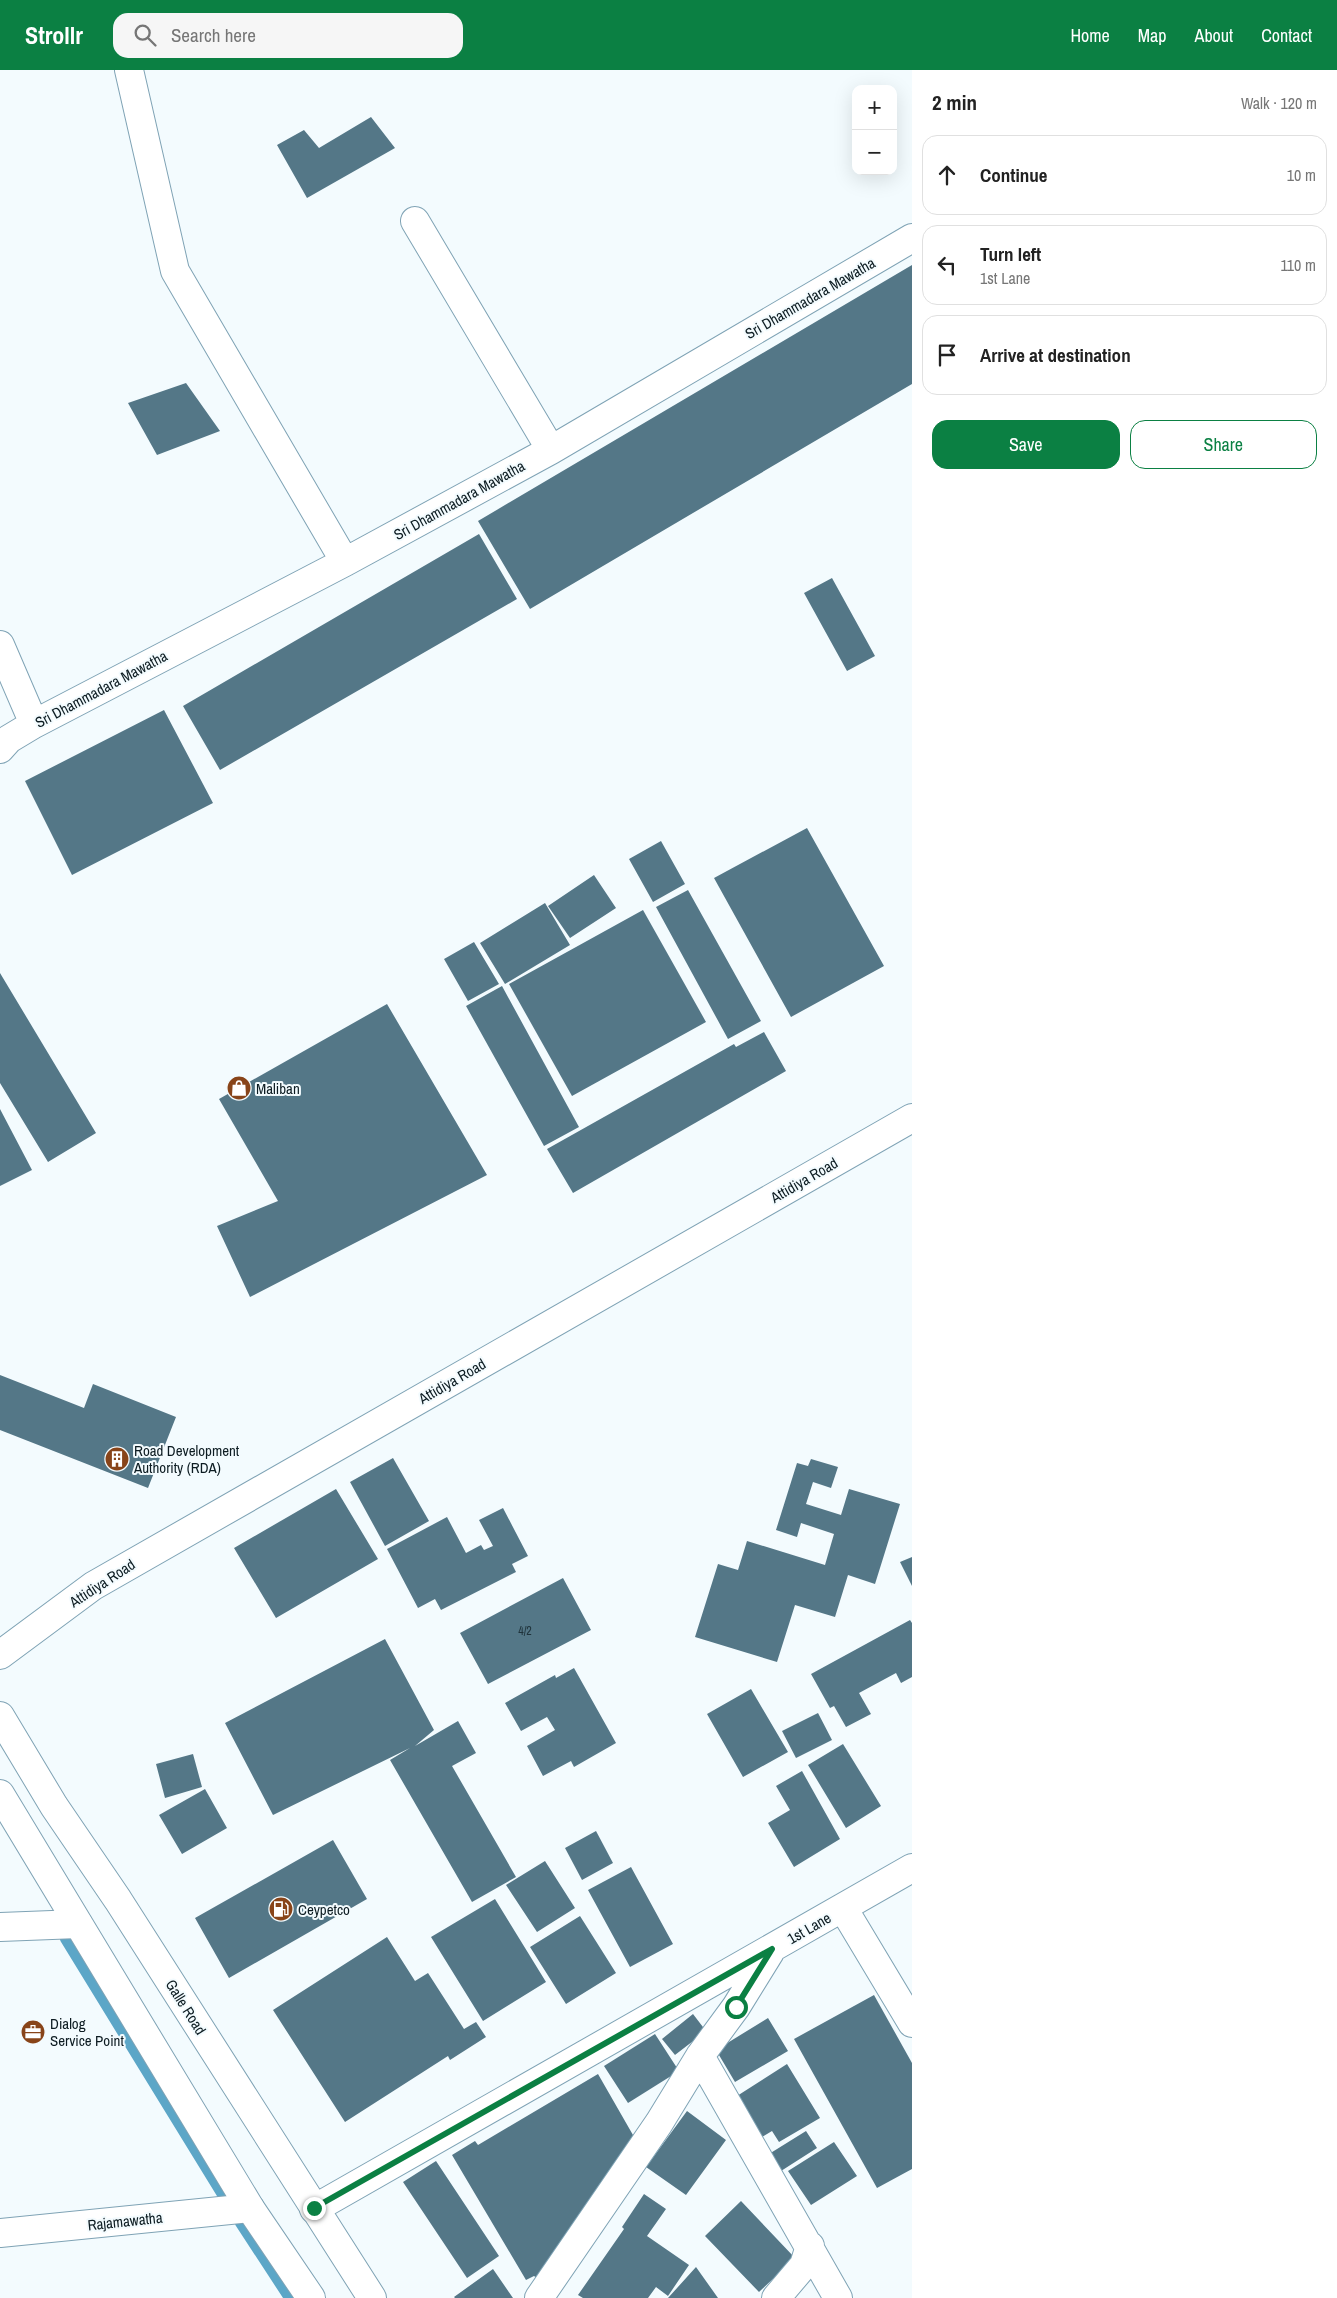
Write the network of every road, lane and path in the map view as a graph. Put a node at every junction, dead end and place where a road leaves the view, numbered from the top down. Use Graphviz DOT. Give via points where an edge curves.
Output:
graph roads {
  1 [pos="130,70"];
  2 [pos="415,221"];
  3 [pos="912,238"];
  4 [pos="552,450"];
  5 [pos="345,562"];
  6 [pos="0,645"];
  7 [pos="34,724"];
  8 [pos="0,749"];
  9 [pos="912,1118"];
  10 [pos="0,1655"];
  11 [pos="0,1716"];
  12 [pos="0,1794"];
  13 [pos="912,1868"];
  14 [pos="843,1908"];
  15 [pos="78,1924"];
  16 [pos="0,1927"];
  17 [pos="772,1949"];
  18 [pos="912,2023"];
  19 [pos="700,2056"];
  20 [pos="250,2208"];
  21 [pos="314,2208"];
  22 [pos="0,2233"];
  23 [pos="810,2246"];
  24 [pos="311,2298"];
  25 [pos="372,2298"];
  26 [pos="539,2298"];
  27 [pos="776,2298"];
  28 [pos="838,2298"];
  1 -- 5 [label="main road" via="175,271"];
  2 -- 4 [label="main road"];
  3 -- 4 [label="main road, Sri Dhammadara Mawatha"];
  4 -- 5 [label="main road, Sri Dhammadara Mawatha"];
  5 -- 7 [label="main road, Sri Dhammadara Mawatha"];
  6 -- 7 [label="main road"];
  7 -- 8 [label="main road, Sri Dhammadara Mawatha"];
  9 -- 10 [label="main road, Attidiya Road" via="93,1586"];
  11 -- 21 [label="main road, Galle Road" via="54,1806 118,1900"];
  12 -- 15 [label="main road"];
  13 -- 14 [label="main road, 1st Lane"];
  14 -- 17 [label="main road, 1st Lane"];
  14 -- 18 [label="main road"];
  15 -- 16 [label="main road"];
  15 -- 20 [label="main road"];
  17 -- 19 [label="main road" via="736,2007"];
  17 -- 21 [label="main road, 1st Lane"];
  19 -- 23 [label="main road"];
  19 -- 26 [label="main road" via="659,2123"];
  20 -- 22 [label="main road, Rajamawatha"];
  20 -- 24 [label="main road"];
  21 -- 25 [label="main road, Galle Road"];
  23 -- 27 [label="main road" via="804,2265"];
  23 -- 28 [label="main road"];
}
